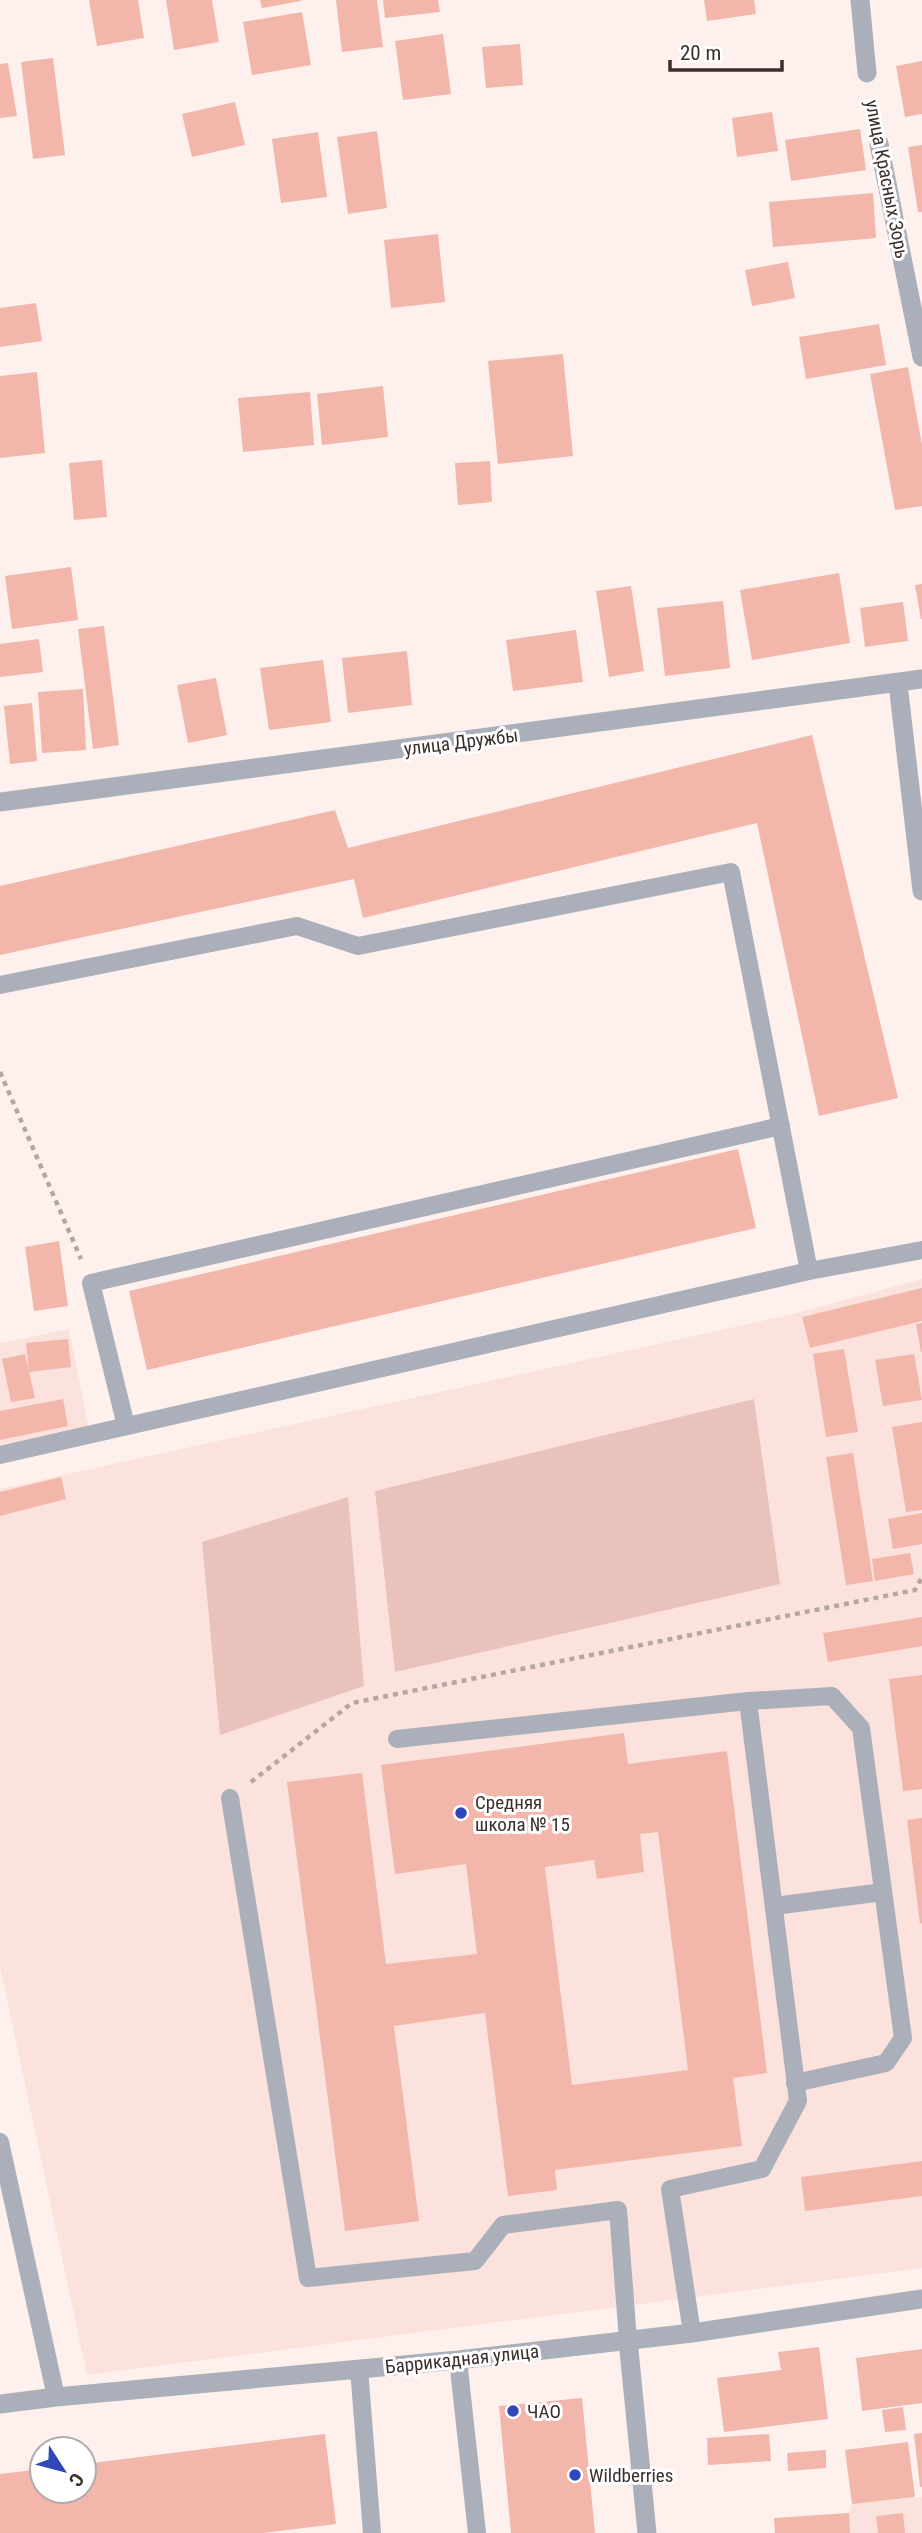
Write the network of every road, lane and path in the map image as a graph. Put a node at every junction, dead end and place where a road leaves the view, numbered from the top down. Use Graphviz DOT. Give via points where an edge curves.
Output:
graph roads {
  1 [pos="860,0"];
  2 [pos="867,73"];
  3 [pos="879,144"];
  4 [pos="922,357"];
  5 [pos="922,680"];
  6 [pos="898,684"];
  7 [pos="0,799"];
  8 [pos="922,891"];
  9 [pos="0,985"];
  10 [pos="0,1072"];
  11 [pos="781,1126"];
  12 [pos="922,1250"];
  13 [pos="809,1270"];
  14 [pos="91,1283"];
  15 [pos="126,1426"];
  16 [pos="0,1455"];
  17 [pos="922,1577"];
  18 [pos="748,1701"];
  19 [pos="397,1739"];
  20 [pos="230,1798"];
  21 [pos="883,1892"];
  22 [pos="774,1906"];
  23 [pos="795,2083"];
  24 [pos="0,2142"];
  25 [pos="922,2299"];
  26 [pos="692,2333"];
  27 [pos="628,2340"];
  28 [pos="458,2360"];
  29 [pos="359,2369"];
  30 [pos="56,2397"];
  31 [pos="0,2404"];
  32 [pos="372,2533"];
  33 [pos="477,2533"];
  34 [pos="647,2533"];
  1 -- 2 [label="street, улица Красных Зорь"];
  2 -- 3 [label="path, улица Красных Зорь"];
  3 -- 4 [label="street, улица Красных Зорь"];
  5 -- 6 [label="street, улица Дружбы"];
  6 -- 7 [label="street, улица Дружбы"];
  6 -- 8 [label="street"];
  9 -- 11 [label="lane" via="297,926 358,946 732,872"];
  10 -- 14 [label="path"];
  11 -- 13 [label="lane"];
  11 -- 14 [label="lane"];
  12 -- 13 [label="lane"];
  13 -- 15 [label="lane"];
  14 -- 15 [label="lane"];
  15 -- 16 [label="lane"];
  17 -- 20 [label="path" via="915,1590 352,1703"];
  18 -- 19 [label="lane"];
  18 -- 21 [label="lane" via="832,1696 861,1728"];
  18 -- 22 [label="lane"];
  20 -- 27 [label="lane" via="307,2278 475,2261 503,2225 618,2210"];
  21 -- 22 [label="lane"];
  21 -- 23 [label="lane" via="903,2038 886,2063"];
  22 -- 23 [label="lane"];
  23 -- 26 [label="lane" via="798,2101 762,2169 670,2189"];
  24 -- 30 [label="lane"];
  25 -- 26 [label="street, Баррикадная улица"];
  26 -- 27 [label="street, Баррикадная улица"];
  27 -- 28 [label="street, Баррикадная улица"];
  27 -- 34 [label="street"];
  28 -- 29 [label="street, Баррикадная улица"];
  28 -- 33 [label="lane"];
  29 -- 30 [label="street, Баррикадная улица"];
  29 -- 32 [label="lane"];
  30 -- 31 [label="street, Баррикадная улица"];
}
